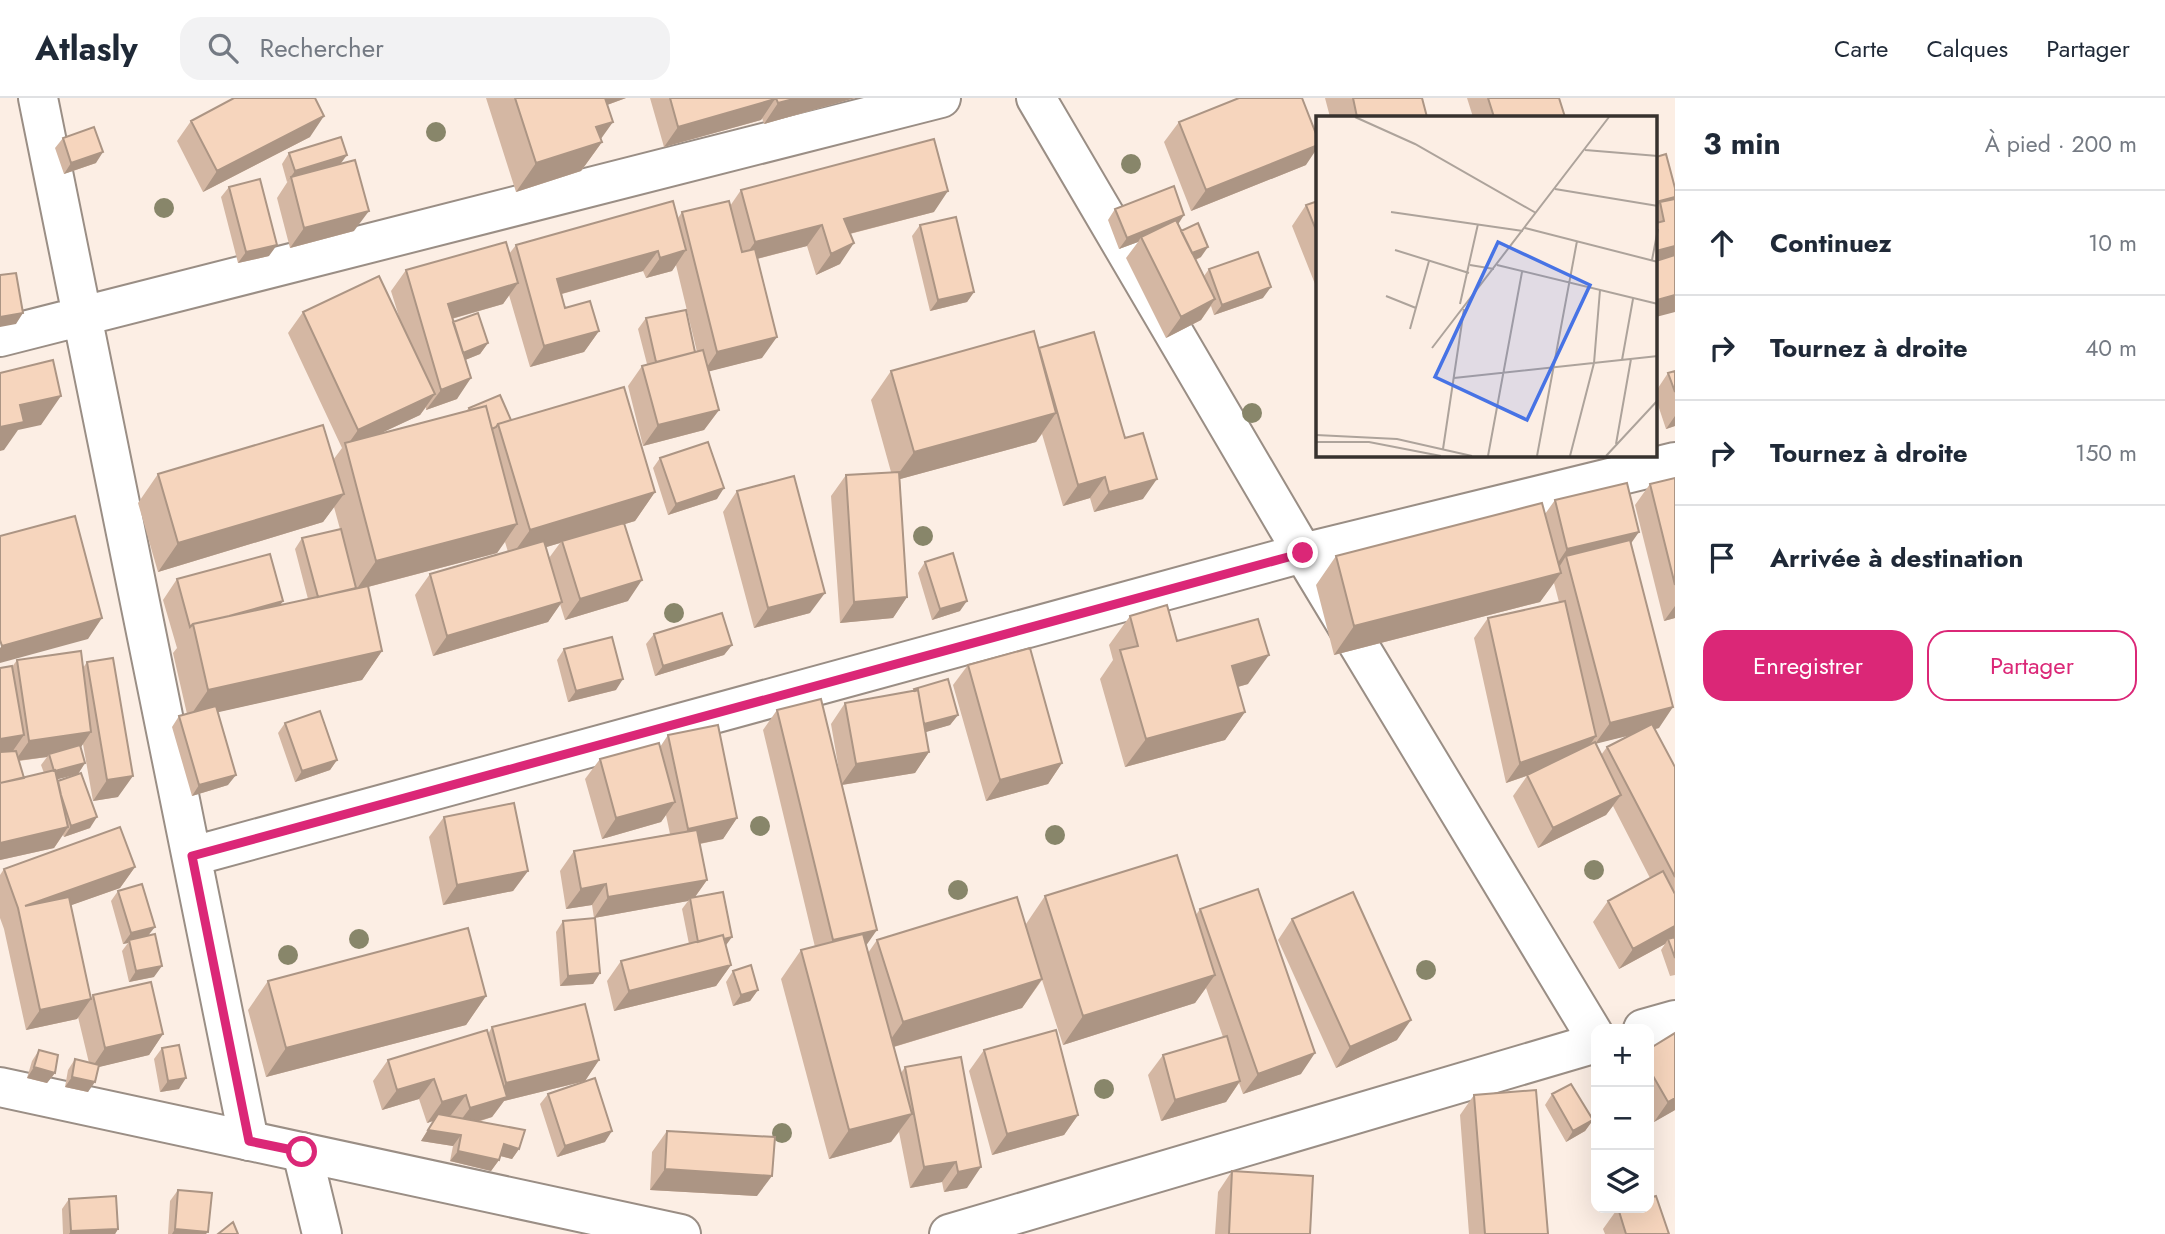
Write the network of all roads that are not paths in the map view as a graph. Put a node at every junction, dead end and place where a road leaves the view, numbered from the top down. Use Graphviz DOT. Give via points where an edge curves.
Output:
graph roads {
  1 [pos="38,98"];
  2 [pos="941,98"];
  3 [pos="1036,98"];
  4 [pos="83,317"];
  5 [pos="0,337"];
  6 [pos="1675,462"];
  7 [pos="1303,553"];
  8 [pos="192,856"];
  9 [pos="1675,1020"];
  10 [pos="1654,1026"];
  11 [pos="1591,1032"];
  12 [pos="1591,1041"];
  13 [pos="0,1087"];
  14 [pos="249,1141"];
  15 [pos="302,1152"];
  16 [pos="323,1234"];
  17 [pos="681,1234"];
  18 [pos="949,1234"];
  1 -- 4 [label="street"];
  2 -- 4 [label="street"];
  3 -- 7 [label="street"];
  4 -- 5 [label="street"];
  4 -- 8 [label="street"];
  6 -- 7 [label="street"];
  7 -- 8 [label="street"];
  7 -- 11 [label="street"];
  8 -- 14 [label="street"];
  9 -- 10 [label="street"];
  12 -- 18 [label="street"];
  13 -- 14 [label="street"];
  14 -- 15 [label="street"];
  15 -- 16 [label="street"];
  15 -- 17 [label="street"];
}
